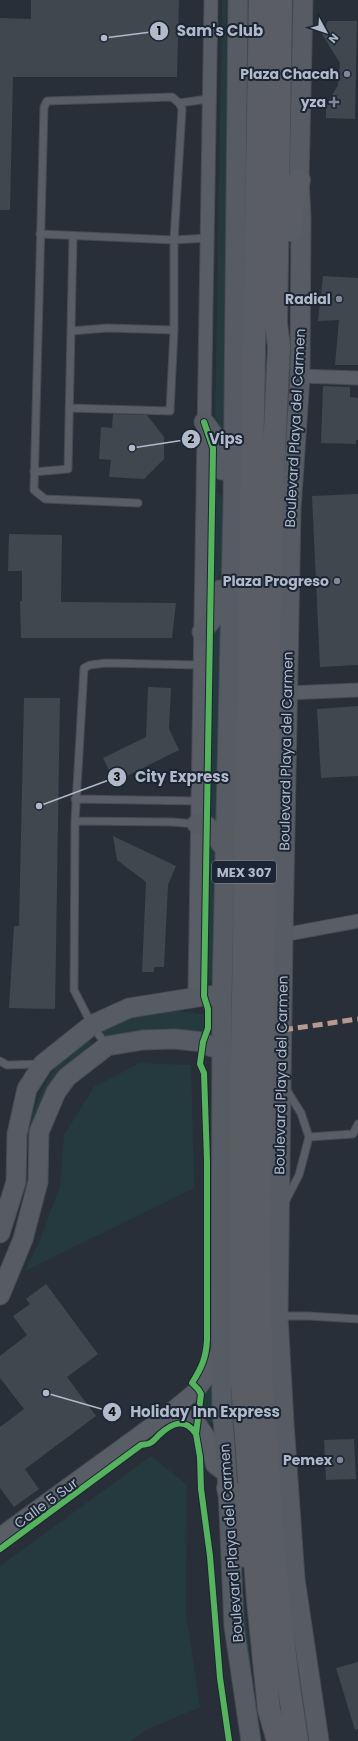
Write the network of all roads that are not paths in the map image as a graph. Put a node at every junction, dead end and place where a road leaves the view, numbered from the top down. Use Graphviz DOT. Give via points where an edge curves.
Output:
graph roads {
  1 [pos="211,0"];
  2 [pos="238,0"];
  3 [pos="260,0"];
  4 [pos="281,0"];
  5 [pos="303,0"];
  6 [pos="208,98"];
  7 [pos="179,103"];
  8 [pos="299,180"];
  9 [pos="40,234"];
  10 [pos="73,236"];
  11 [pos="207,238"];
  12 [pos="174,240"];
  13 [pos="174,330"];
  14 [pos="71,331"];
  15 [pos="279,346"];
  16 [pos="300,376"];
  17 [pos="358,378"];
  18 [pos="69,408"];
  19 [pos="204,422"];
  20 [pos="34,472"];
  21 [pos="138,503"];
  22 [pos="233,506"];
  23 [pos="231,567"];
  24 [pos="202,632"];
  25 [pos="200,665"];
  26 [pos="358,690"];
  27 [pos="288,692"];
  28 [pos="75,799"];
  29 [pos="198,801"];
  30 [pos="75,821"];
  31 [pos="197,824"];
  32 [pos="226,850"];
  33 [pos="358,921"];
  34 [pos="283,934"];
  35 [pos="213,996"];
  36 [pos="92,1024"];
  37 [pos="107,1046"];
  38 [pos="221,1048"];
  39 [pos="0,1061"];
  40 [pos="43,1064"];
  41 [pos="282,1082"];
  42 [pos="358,1124"];
  43 [pos="356,1136"];
  44 [pos="309,1137"];
  45 [pos="280,1211"];
  46 [pos="2,1228"];
  47 [pos="23,1239"];
  48 [pos="0,1295"];
  49 [pos="278,1316"];
  50 [pos="358,1319"];
  51 [pos="221,1348"];
  52 [pos="169,1413"];
  53 [pos="227,1481"];
  54 [pos="0,1536"];
  55 [pos="258,1601"];
  56 [pos="269,1710"];
  57 [pos="250,1741"];
  58 [pos="265,1741"];
  59 [pos="278,1741"];
  60 [pos="297,1741"];
  61 [pos="319,1741"];
  1 -- 6 [label="street"];
  2 -- 22 [label="main road, Boulevard Playa del Carmen"];
  3 -- 55 [label="highway, MEX 307" via="241,1116 241,1370"];
  4 -- 15 [label="highway, MEX 307" via="276,324"];
  5 -- 8 [label="main road, Boulevard Playa del Carmen"];
  6 -- 7 [label="lane"];
  6 -- 11 [label="street"];
  7 -- 9 [label="lane" via="172,97 47,101 44,107"];
  7 -- 12 [label="lane" via="182,109"];
  8 -- 15 [label="highway" via="292,205 288,318"];
  8 -- 16 [label="main road, Boulevard Playa del Carmen"];
  9 -- 10 [label="lane"];
  9 -- 20 [label="lane"];
  10 -- 12 [label="lane"];
  10 -- 14 [label="lane"];
  11 -- 12 [label="lane"];
  11 -- 19 [label="street"];
  12 -- 13 [label="lane"];
  13 -- 14 [label="lane" via="107,328"];
  13 -- 18 [label="lane" via="170,411"];
  14 -- 18 [label="lane"];
  15 -- 60 [label="highway, MEX 307" via="272,492 259,1236 262,1373 275,1567"];
  16 -- 17 [label="street"];
  16 -- 27 [label="main road, Boulevard Playa del Carmen" via="291,509"];
  18 -- 20 [label="lane" via="68,469"];
  19 -- 22 [label="main road" via="222,446 222,488"];
  19 -- 24 [label="street"];
  20 -- 21 [label="lane" via="34,490 45,499"];
  22 -- 23 [label="main road, Boulevard Playa del Carmen"];
  23 -- 24 [label="main road" via="220,584 218,612"];
  23 -- 32 [label="main road, Boulevard Playa del Carmen"];
  24 -- 25 [label="street"];
  25 -- 28 [label="lane" via="106,663 84,668"];
  25 -- 29 [label="street"];
  26 -- 27 [label="street"];
  27 -- 34 [label="main road, Boulevard Playa del Carmen"];
  28 -- 29 [label="lane"];
  28 -- 30 [label="lane"];
  29 -- 31 [label="street"];
  30 -- 31 [label="lane"];
  30 -- 36 [label="lane" via="74,990"];
  31 -- 32 [label="main road" via="207,826"];
  31 -- 35 [label="street" via="195,990"];
  32 -- 35 [label="main road, Boulevard Playa del Carmen"];
  33 -- 34 [label="street"];
  34 -- 41 [label="main road, Boulevard Playa del Carmen"];
  35 -- 36 [label="main road" via="129,1008"];
  35 -- 38 [label="main road, Boulevard Playa del Carmen"];
  36 -- 37 [label="lane"];
  36 -- 40 [label="main road"];
  37 -- 38 [label="main road" via="143,1040 175,1039 203,1042"];
  37 -- 47 [label="main road" via="67,1077 56,1092 39,1132 38,1182"];
  38 -- 51 [label="main road, Boulevard Playa del Carmen"];
  39 -- 40 [label="lane" via="7,1065"];
  40 -- 46 [label="main road" via="27,1089 17,1134 16,1182"];
  41 -- 44 [label="lane" via="301,1113"];
  41 -- 45 [label="main road, Boulevard Playa del Carmen"];
  42 -- 43 [label="lane"];
  43 -- 44 [label="lane"];
  44 -- 45 [label="lane" via="299,1175"];
  45 -- 49 [label="main road, Boulevard Playa del Carmen"];
  46 -- 47 [label="main road" via="11,1236"];
  47 -- 48 [label="main road"];
  49 -- 50 [label="lane"];
  49 -- 61 [label="main road, Boulevard Playa del Carmen" via="295,1579"];
  51 -- 52 [label="street, Calle 5 Sur" via="212,1370 198,1389"];
  51 -- 53 [label="main road, Boulevard Playa del Carmen"];
  52 -- 53 [label="street" via="187,1416 197,1422 207,1437 214,1465"];
  52 -- 54 [label="street, Calle 5 Sur"];
  53 -- 55 [label="highway" via="246,1564"];
  53 -- 57 [label="main road, Boulevard Playa del Carmen" via="234,1626"];
  55 -- 56 [label="highway, MEX 307"];
  56 -- 58 [label="highway"];
  56 -- 59 [label="highway, MEX 307"];
}
